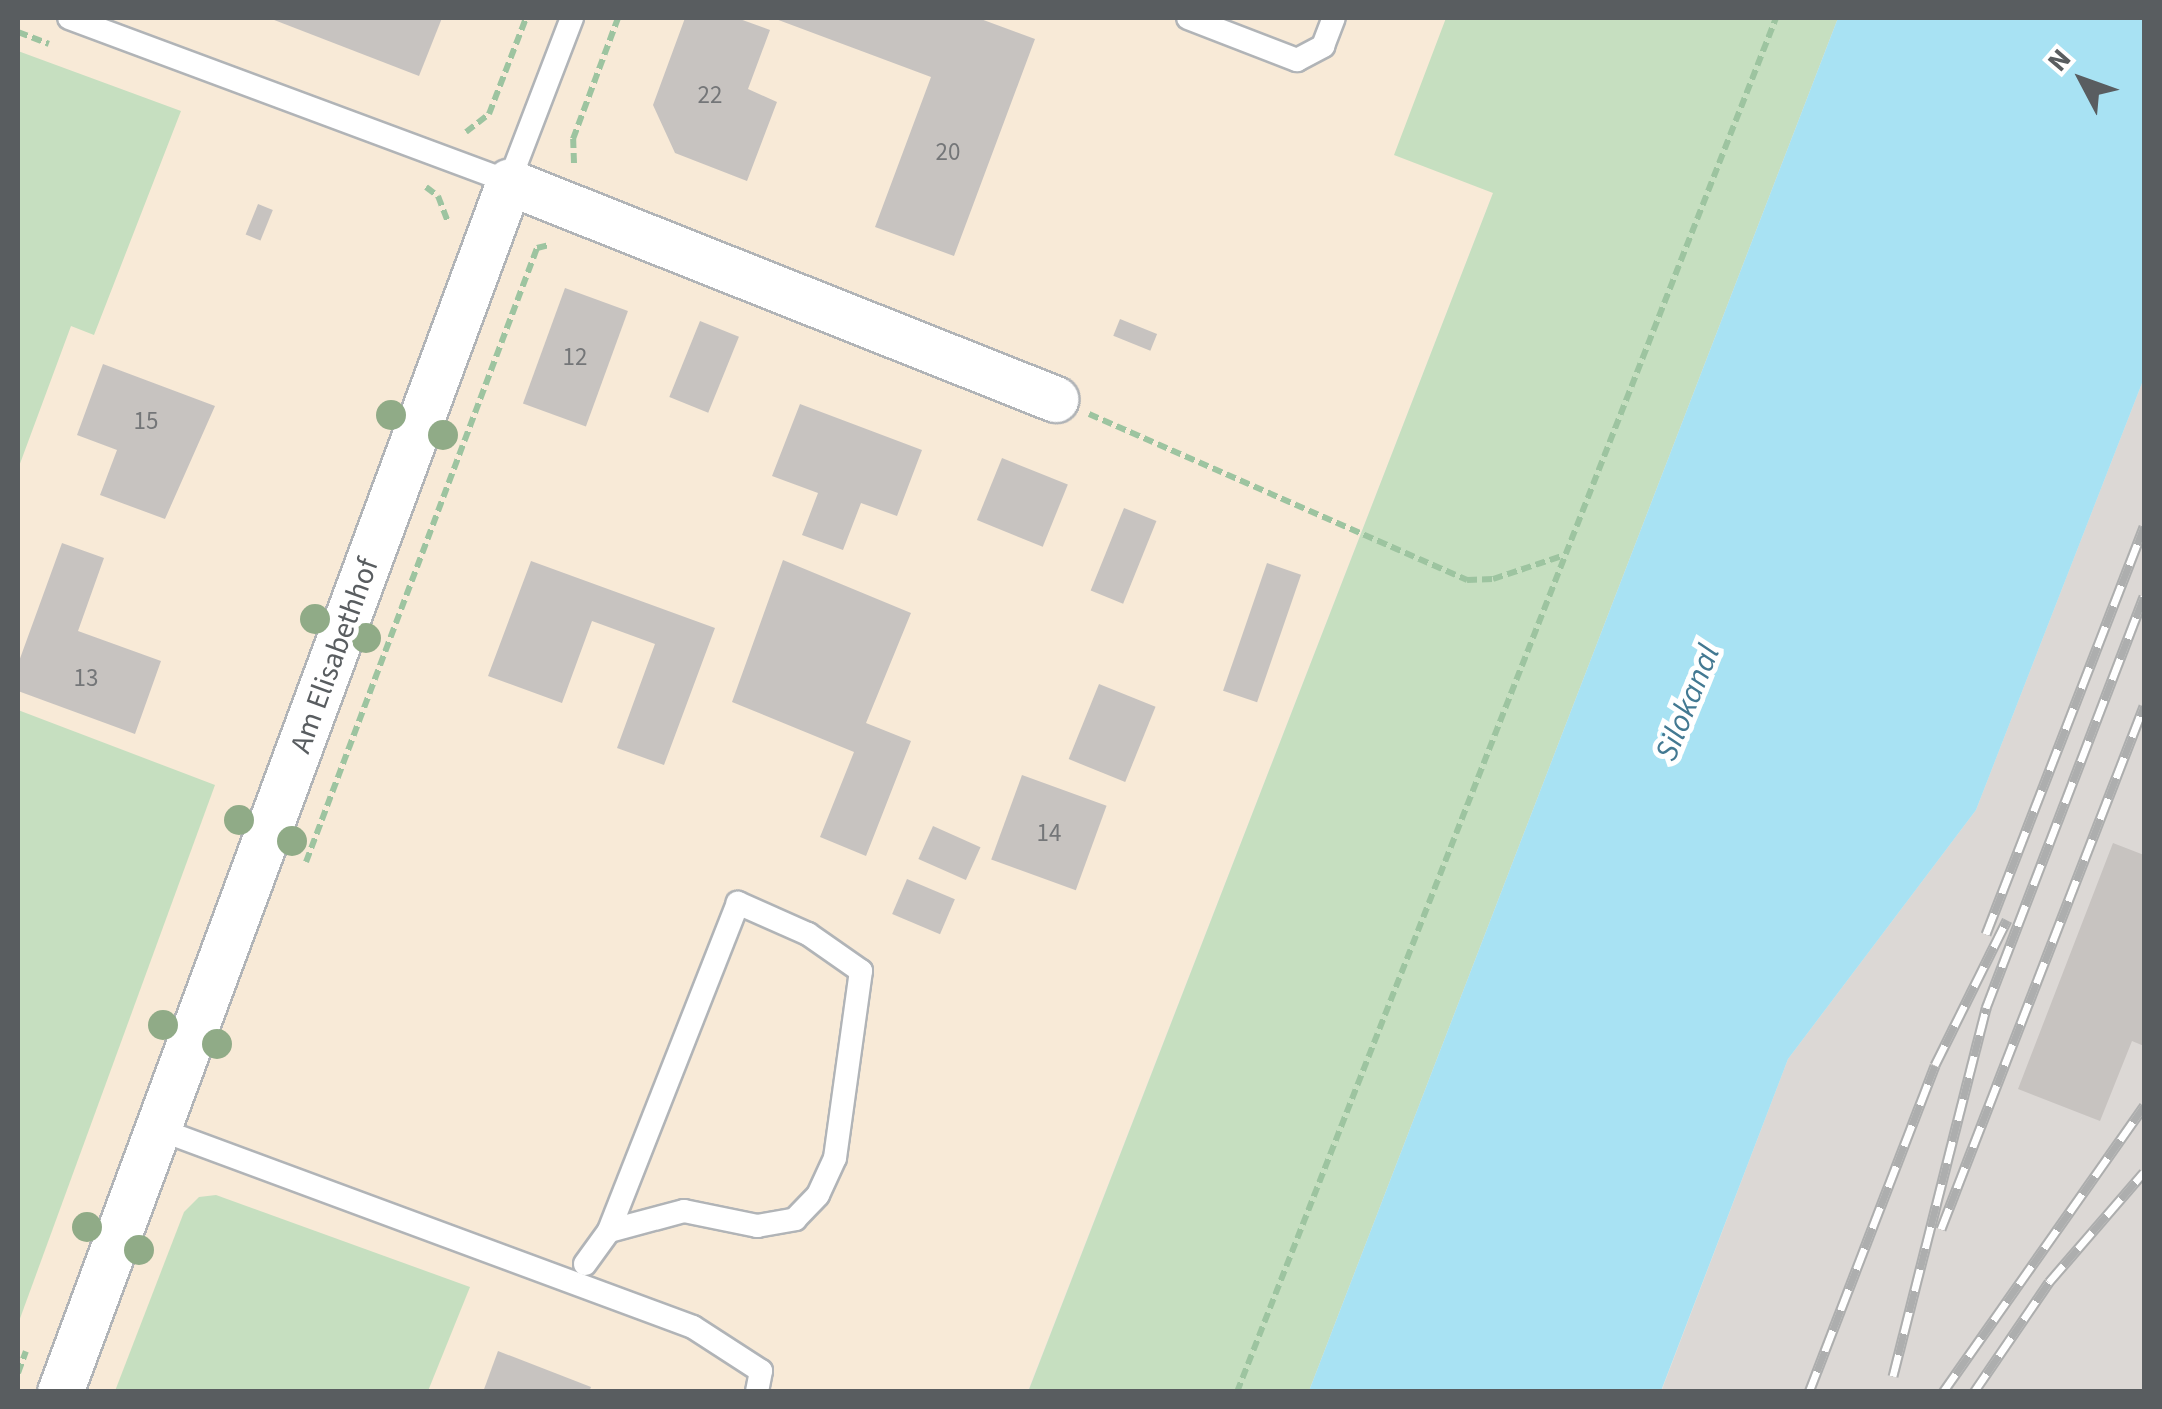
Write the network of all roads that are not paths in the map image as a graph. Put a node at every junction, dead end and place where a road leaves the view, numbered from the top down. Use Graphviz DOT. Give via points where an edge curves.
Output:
graph roads {
  1 [pos="69,18"];
  2 [pos="572,18"];
  3 [pos="1188,18"];
  4 [pos="1334,18"];
  5 [pos="509,182"];
  6 [pos="1056,399"];
  7 [pos="160,1130"];
  8 [pos="609,1231"];
  9 [pos="585,1264"];
  10 [pos="60,1392"];
  11 [pos="757,1392"];
  1 -- 5 [label="lane"];
  2 -- 5 [label="lane, Am Elisabethhof"];
  3 -- 4 [label="lane" via="1297,60 1323,46"];
  5 -- 6 [label="street"];
  5 -- 7 [label="street, Am Elisabethhof"];
  7 -- 10 [label="street, Am Elisabethhof"];
  7 -- 11 [label="lane" via="693,1327 761,1371"];
  8 -- 8 [label="lane" via="684,1212 756,1226 795,1219 818,1195 835,1158 861,971 808,934 738,903"];
  8 -- 9 [label="lane"];
}
